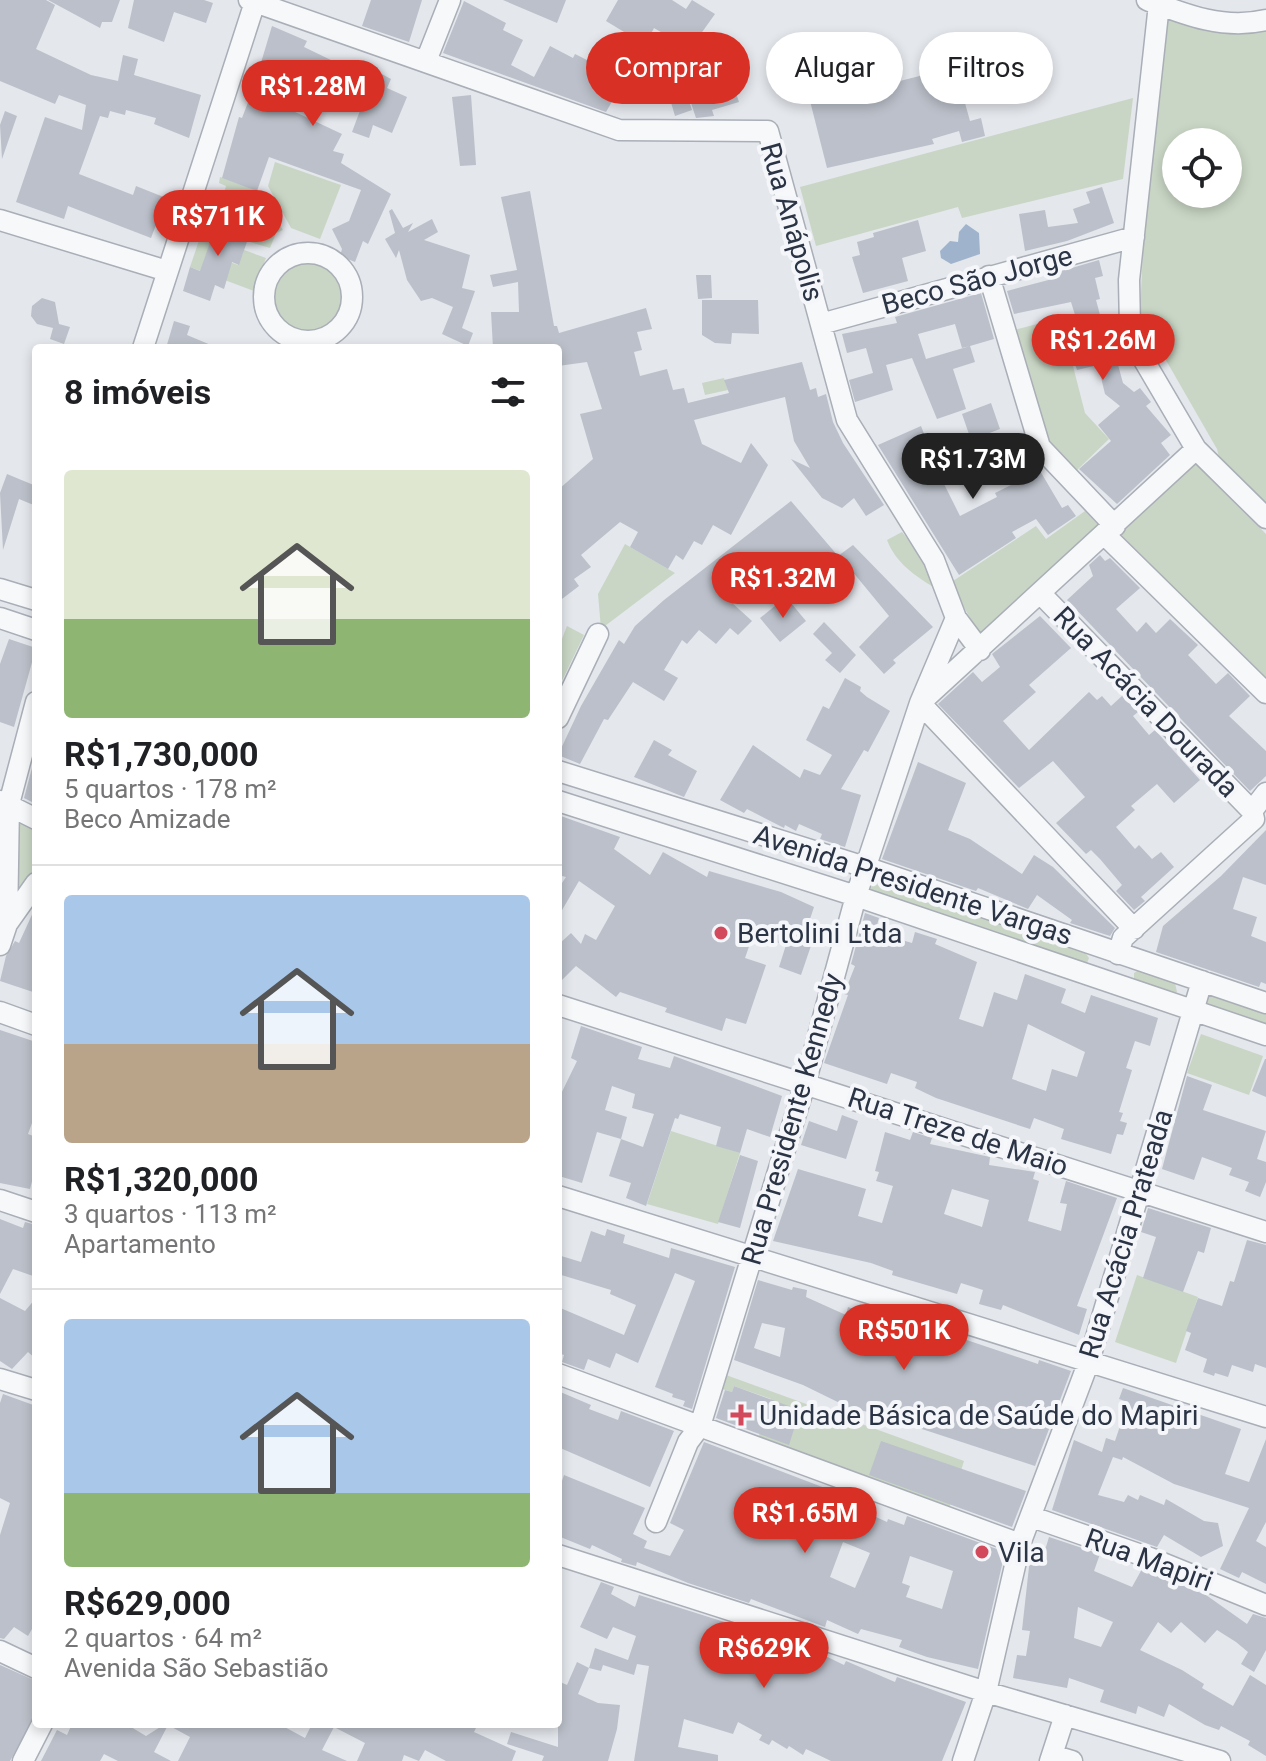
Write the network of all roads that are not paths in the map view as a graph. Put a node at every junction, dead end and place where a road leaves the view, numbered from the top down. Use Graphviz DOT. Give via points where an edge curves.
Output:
graph roads {
  1 [pos="450,0"];
  2 [pos="252,1"];
  3 [pos="1153,2"];
  4 [pos="1266,20"];
  5 [pos="426,61"];
  6 [pos="0,220"];
  7 [pos="1134,237"];
  8 [pos="167,271"];
  9 [pos="989,276"];
  10 [pos="821,324"];
  11 [pos="290,343"];
  12 [pos="144,344"];
  13 [pos="1196,449"];
  14 [pos="1266,518"];
  15 [pos="1110,531"];
  16 [pos="0,589"];
  17 [pos="1041,594"];
  18 [pos="32,599"];
  19 [pos="0,618"];
  20 [pos="956,618"];
  21 [pos="32,629"];
  22 [pos="598,634"];
  23 [pos="980,650"];
  24 [pos="1266,693"];
  25 [pos="920,703"];
  26 [pos="562,710"];
  27 [pos="32,714"];
  28 [pos="562,772"];
  29 [pos="1266,793"];
  30 [pos="4,802"];
  31 [pos="562,802"];
  32 [pos="32,817"];
  33 [pos="1257,818"];
  34 [pos="865,867"];
  35 [pos="32,889"];
  36 [pos="856,896"];
  37 [pos="7,924"];
  38 [pos="1134,929"];
  39 [pos="0,945"];
  40 [pos="1118,954"];
  41 [pos="1202,981"];
  42 [pos="1266,1003"];
  43 [pos="562,1006"];
  44 [pos="1193,1010"];
  45 [pos="1,1013"];
  46 [pos="32,1024"];
  47 [pos="1266,1035"];
  48 [pos="805,1084"];
  49 [pos="1140,1190"];
  50 [pos="562,1197"];
  51 [pos="0,1200"];
  52 [pos="32,1211"];
  53 [pos="1266,1232"];
  54 [pos="752,1259"];
  55 [pos="1089,1361"];
  56 [pos="562,1375"];
  57 [pos="0,1379"];
  58 [pos="32,1389"];
  59 [pos="1266,1417"];
  60 [pos="700,1426"];
  61 [pos="1032,1517"];
  62 [pos="656,1522"];
  63 [pos="1020,1544"];
  64 [pos="562,1556"];
  65 [pos="1266,1605"];
  66 [pos="0,1651"];
  67 [pos="32,1666"];
  68 [pos="986,1692"];
  69 [pos="1065,1715"];
  70 [pos="40,1728"];
  71 [pos="1051,1758"];
  72 [pos="23,1761"];
  73 [pos="963,1761"];
  74 [pos="1072,1761"];
  75 [pos="1220,1761"];
  1 -- 5 [label="street"];
  2 -- 5 [label="street, Rua Anápolis"];
  2 -- 8 [label="street"];
  3 -- 4 [label="street" via="1213,22 1241,26"];
  3 -- 7 [label="street"];
  5 -- 10 [label="street, Rua Anápolis" via="619,130 768,131"];
  6 -- 8 [label="street"];
  7 -- 9 [label="street, Beco São Jorge"];
  7 -- 13 [label="street" via="1130,327"];
  8 -- 12 [label="street"];
  9 -- 10 [label="street, Beco São Jorge"];
  9 -- 15 [label="street" via="1040,447"];
  10 -- 20 [label="street" via="847,420 934,560"];
  11 -- 11 [label="street" via="332,334 350,309 346,275 315,253 290,256 265,285 265,310"];
  13 -- 14 [label="street"];
  13 -- 15 [label="street"];
  15 -- 17 [label="street"];
  15 -- 24 [label="street"];
  16 -- 18 [label="street"];
  17 -- 23 [label="street"];
  17 -- 33 [label="street, Rua Acácia Dourada"];
  19 -- 21 [label="street"];
  20 -- 23 [label="street"];
  20 -- 25 [label="street, Rua Presidente Kennedy"];
  22 -- 26 [label="street"];
  23 -- 25 [label="street"];
  25 -- 34 [label="street, Rua Presidente Kennedy"];
  25 -- 38 [label="street"];
  27 -- 30 [label="street"];
  28 -- 34 [label="street, Avenida Presidente Vargas"];
  29 -- 33 [label="street"];
  30 -- 32 [label="street"];
  30 -- 37 [label="street"];
  31 -- 36 [label="street, Avenida Presidente Vargas"];
  33 -- 38 [label="street"];
  34 -- 36 [label="street, Rua Presidente Kennedy"];
  34 -- 40 [label="street, Avenida Presidente Vargas"];
  35 -- 37 [label="street"];
  36 -- 44 [label="street, Avenida Presidente Vargas"];
  36 -- 48 [label="street, Rua Presidente Kennedy"];
  37 -- 39 [label="street"];
  38 -- 40 [label="street" via="1123,938"];
  40 -- 41 [label="street, Avenida Presidente Vargas"];
  41 -- 42 [label="street, Avenida Presidente Vargas"];
  41 -- 44 [label="street, Rua Acácia Prateada"];
  43 -- 48 [label="street, Rua Treze de Maio"];
  44 -- 47 [label="street, Avenida Presidente Vargas"];
  44 -- 49 [label="street, Rua Acácia Prateada"];
  45 -- 46 [label="street"];
  48 -- 49 [label="street, Rua Treze de Maio"];
  48 -- 54 [label="street, Rua Presidente Kennedy"];
  49 -- 53 [label="street, Rua Treze de Maio"];
  49 -- 55 [label="street, Rua Acácia Prateada"];
  50 -- 54 [label="street"];
  51 -- 52 [label="street"];
  54 -- 55 [label="street"];
  54 -- 60 [label="street, Rua Presidente Kennedy"];
  55 -- 59 [label="street"];
  55 -- 61 [label="street, Rua Acácia Prateada"];
  56 -- 60 [label="street"];
  57 -- 58 [label="street"];
  60 -- 62 [label="street, Rua Presidente Kennedy" via="688,1442"];
  60 -- 63 [label="street"];
  61 -- 63 [label="street, Rua Acácia Prateada"];
  61 -- 65 [label="street, Rua Mapiri"];
  63 -- 68 [label="street, Rua Acácia Prateada"];
  64 -- 68 [label="street"];
  66 -- 67 [label="street"];
  68 -- 69 [label="street"];
  68 -- 73 [label="street, Rua Acácia Prateada"];
  69 -- 71 [label="street"];
  69 -- 75 [label="street"];
  70 -- 72 [label="street"];
  71 -- 74 [label="street"];
}
